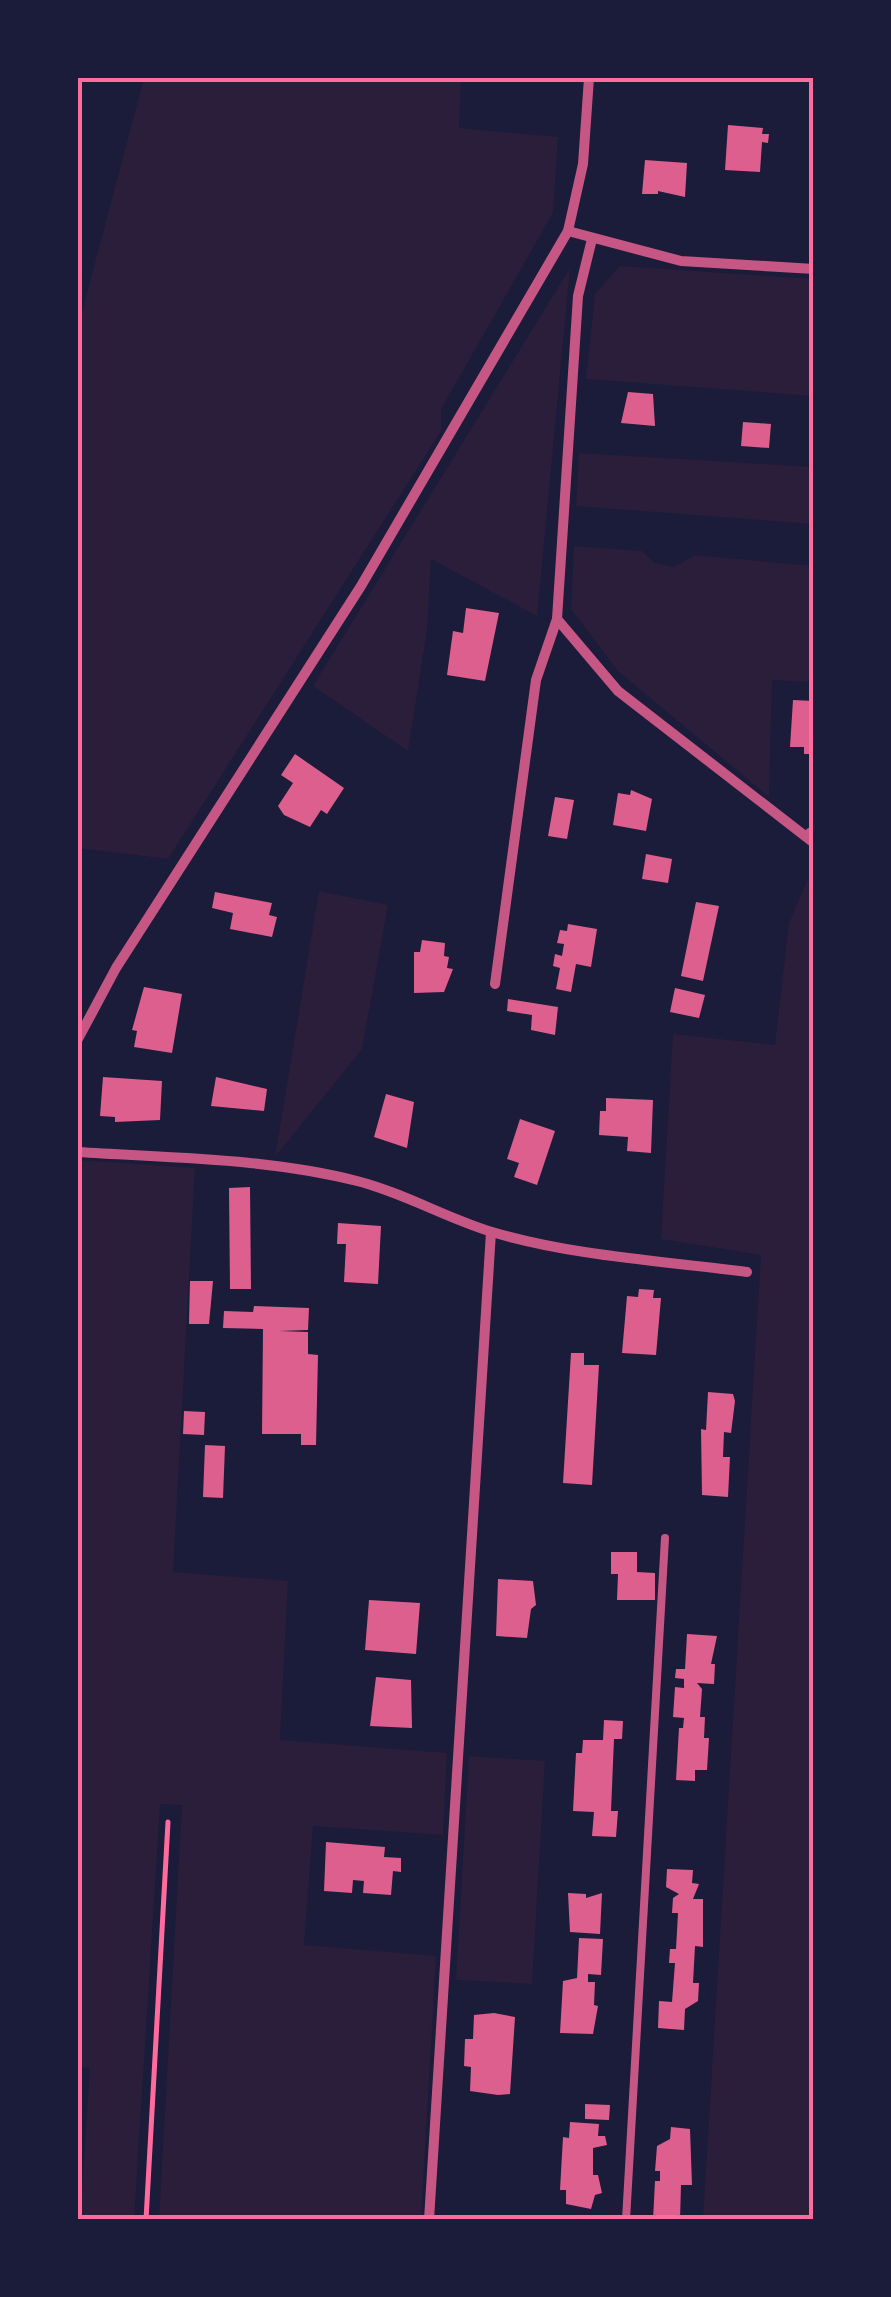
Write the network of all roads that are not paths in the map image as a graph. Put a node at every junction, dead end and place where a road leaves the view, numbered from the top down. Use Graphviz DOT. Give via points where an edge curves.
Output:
graph roads {
  1 [pos="589,78"];
  2 [pos="568,231"];
  3 [pos="592,239"];
  4 [pos="814,269"];
  5 [pos="557,619"];
  6 [pos="811,836"];
  7 [pos="495,984"];
  8 [pos="78,1039"];
  9 [pos="78,1152"];
  10 [pos="491,1232"];
  11 [pos="747,1272"];
  12 [pos="665,1538"];
  13 [pos="429,2220"];
  14 [pos="626,2220"];
  1 -- 2 [label="street" via="583,164"];
  2 -- 3 [label="street"];
  2 -- 8 [label="street" via="362,586 116,968"];
  3 -- 4 [label="street" via="680,261"];
  3 -- 5 [label="street" via="578,296"];
  5 -- 6 [label="street" via="618,691"];
  5 -- 7 [label="street" via="536,680"];
  9 -- 10 [label="street" via="250,1163 356,1180"];
  10 -- 11 [label="street"];
  10 -- 13 [label="street"];
  12 -- 14 [label="lane"];
}
